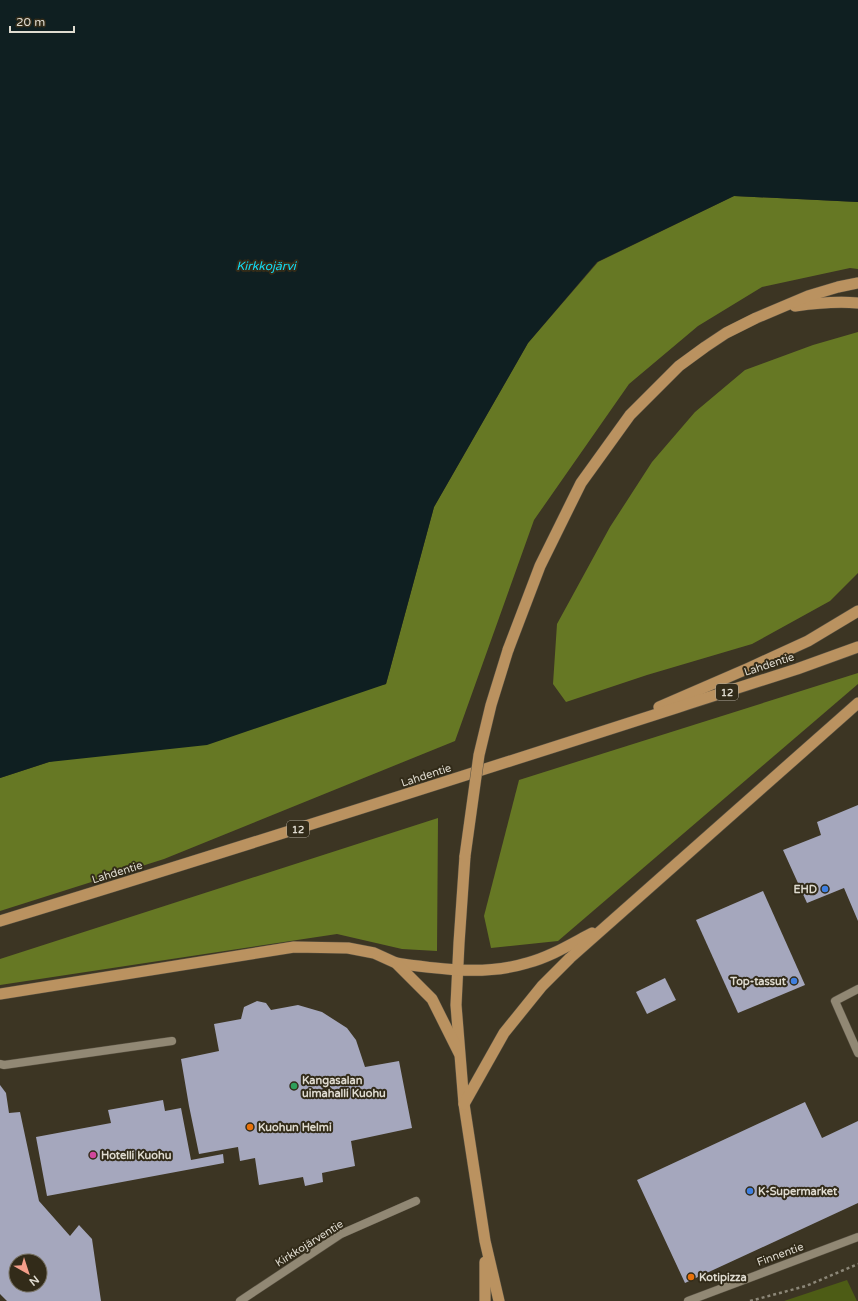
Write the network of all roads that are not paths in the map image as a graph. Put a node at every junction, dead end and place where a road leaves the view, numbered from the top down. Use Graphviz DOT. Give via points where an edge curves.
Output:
graph roads {
  1 [pos="858,283"];
  2 [pos="858,303"];
  3 [pos="776,310"];
  4 [pos="858,611"];
  5 [pos="858,647"];
  6 [pos="858,703"];
  7 [pos="594,734"];
  8 [pos="0,921"];
  9 [pos="606,926"];
  10 [pos="396,963"];
  11 [pos="458,970"];
  12 [pos="858,990"];
  13 [pos="0,994"];
  14 [pos="172,1041"];
  15 [pos="460,1053"];
  16 [pos="858,1053"];
  17 [pos="0,1064"];
  18 [pos="464,1104"];
  19 [pos="416,1201"];
  20 [pos="858,1237"];
  21 [pos="485,1241"];
  22 [pos="240,1301"];
  23 [pos="486,1301"];
  24 [pos="499,1301"];
  25 [pos="688,1301"];
  1 -- 3 [label="highway" via="808,296"];
  2 -- 3 [label="highway" via="818,302"];
  3 -- 11 [label="highway, bridge" via="726,333 705,347 680,366 630,415 581,483 540,566 508,650 479,755 465,856"];
  4 -- 7 [label="highway" via="808,642"];
  5 -- 7 [label="highway, Lahdentie / 12"];
  6 -- 9 [label="highway"];
  7 -- 8 [label="highway, Lahdentie / 12"];
  9 -- 11 [label="highway" via="528,963 500,969"];
  9 -- 18 [label="highway" via="542,986 508,1027"];
  10 -- 11 [label="highway"];
  10 -- 13 [label="highway" via="374,953 348,948 294,947"];
  10 -- 15 [label="highway" via="432,1000"];
  11 -- 15 [label="highway" via="456,1005"];
  12 -- 16 [label="street" via="835,1001"];
  14 -- 17 [label="street"];
  15 -- 18 [label="highway"];
  18 -- 21 [label="highway"];
  19 -- 22 [label="street, Kirkkojärventie" via="340,1234"];
  20 -- 25 [label="street, Finnentie"];
  21 -- 23 [label="highway"];
  21 -- 24 [label="highway"];
}
